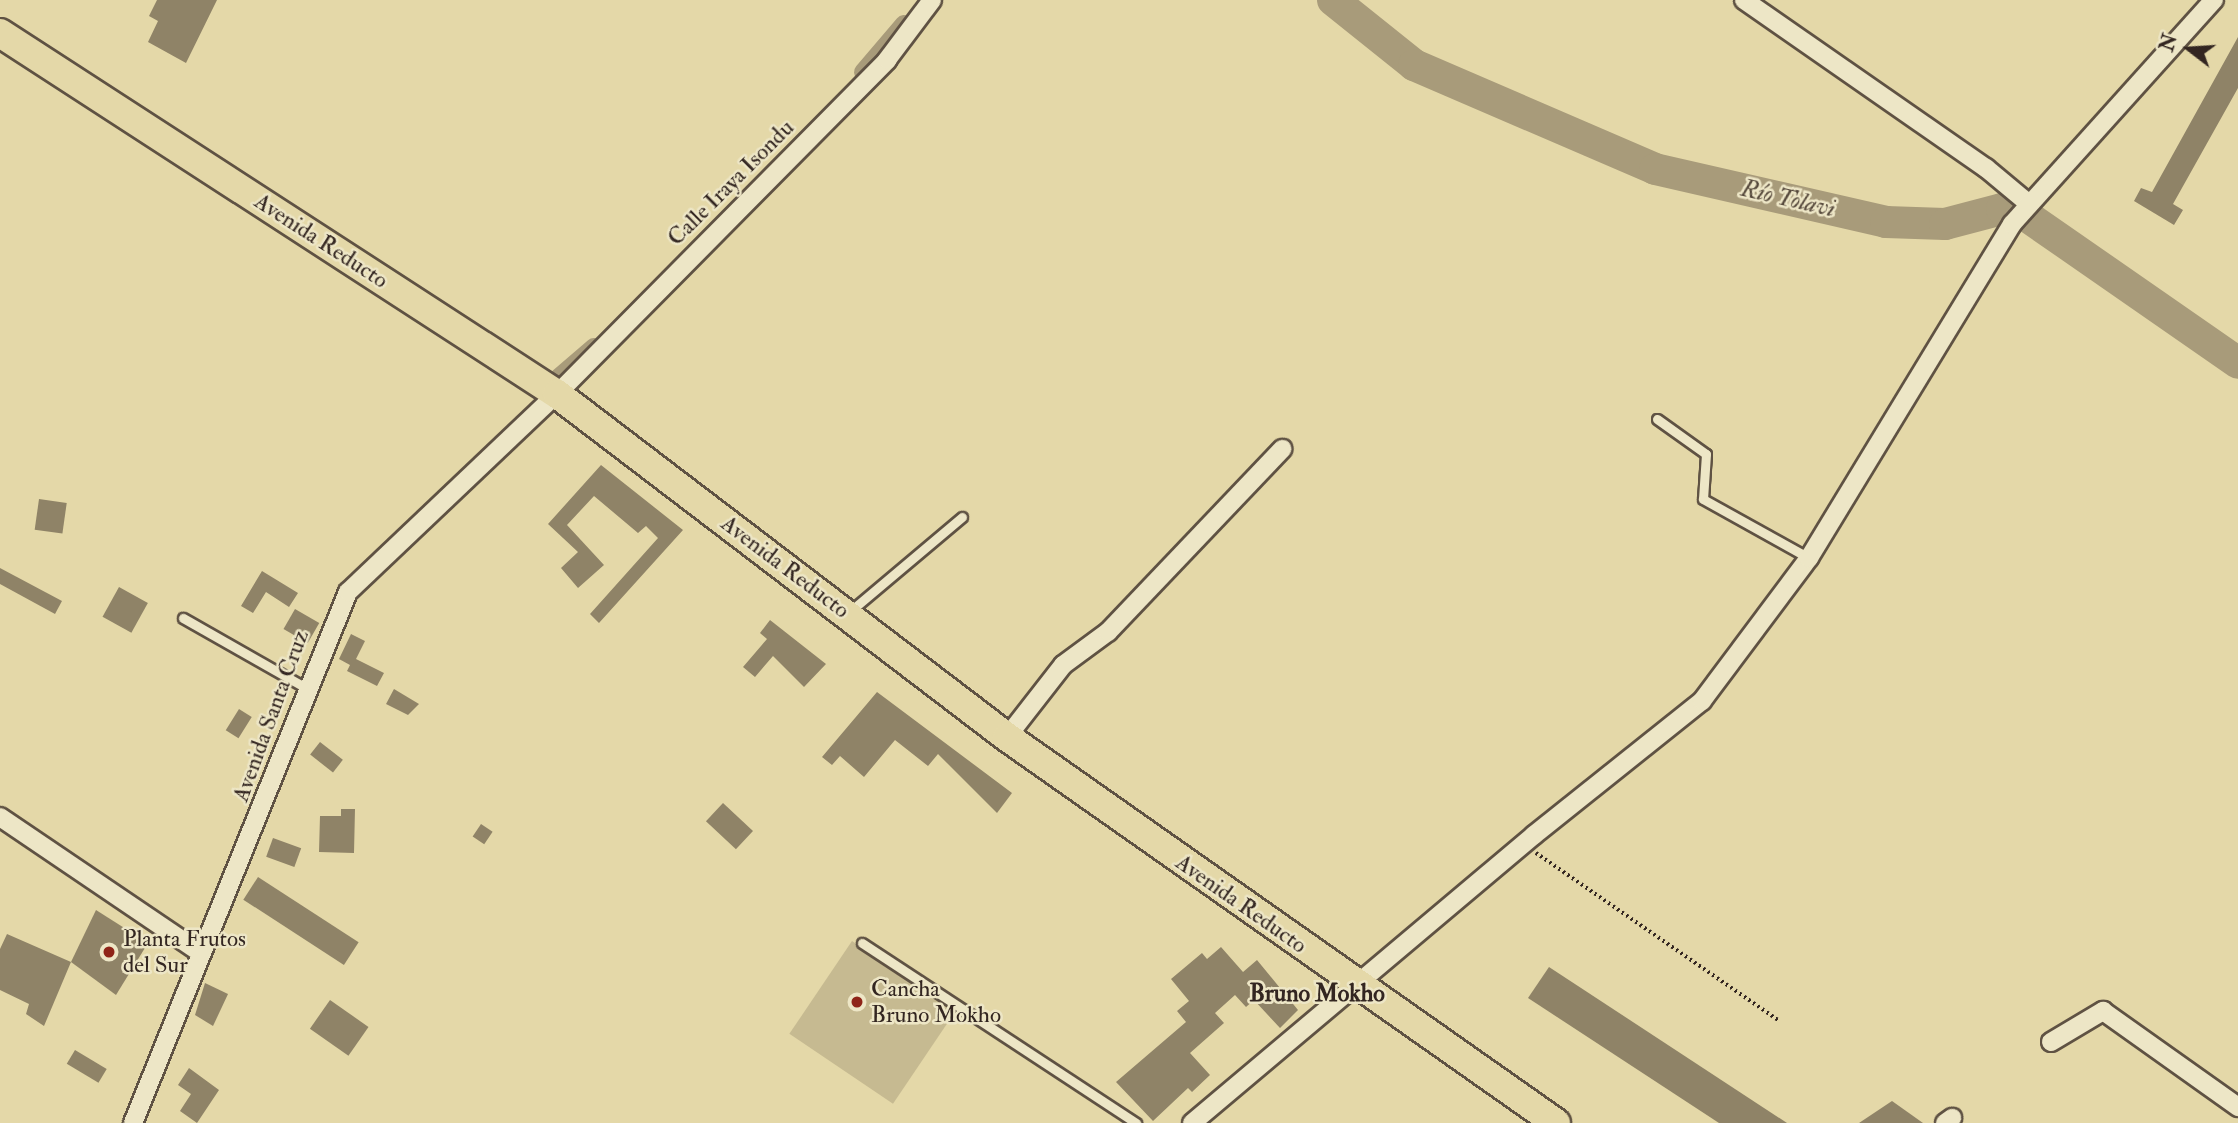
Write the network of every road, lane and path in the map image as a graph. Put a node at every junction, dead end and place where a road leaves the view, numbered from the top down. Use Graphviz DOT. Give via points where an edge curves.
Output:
graph roads {
  1 [pos="932,0"];
  2 [pos="1744,0"];
  3 [pos="2214,0"];
  4 [pos="0,33"];
  5 [pos="2027,205"];
  6 [pos="557,394"];
  7 [pos="1657,419"];
  8 [pos="1282,449"];
  9 [pos="962,517"];
  10 [pos="1809,558"];
  11 [pos="847,614"];
  12 [pos="183,618"];
  13 [pos="308,689"];
  14 [pos="1007,737"];
  15 [pos="0,817"];
  16 [pos="1523,844"];
  17 [pos="862,943"];
  18 [pos="201,953"];
  19 [pos="1356,985"];
  20 [pos="1778,1020"];
  21 [pos="2050,1042"];
  22 [pos="2238,1107"];
  23 [pos="133,1123"];
  24 [pos="1136,1123"];
  25 [pos="1192,1123"];
  26 [pos="1556,1123"];
  1 -- 6 [label="street, Calle Iraya Isondu" via="887,60"];
  2 -- 5 [label="street" via="1986,168"];
  3 -- 5 [label="street"];
  4 -- 6 [label="main road, Avenida Reducto"];
  5 -- 10 [label="street"];
  6 -- 11 [label="main road, Avenida Reducto"];
  6 -- 13 [label="street, Avenida Santa Cruz" via="348,592"];
  7 -- 10 [label="lane" via="1706,454 1703,499"];
  8 -- 14 [label="street" via="1108,632 1063,666"];
  9 -- 11 [label="lane"];
  10 -- 16 [label="street" via="1702,701"];
  11 -- 14 [label="main road, Avenida Reducto"];
  12 -- 13 [label="lane"];
  13 -- 18 [label="street, Avenida Santa Cruz"];
  14 -- 19 [label="main road, Avenida Reducto"];
  15 -- 18 [label="street"];
  16 -- 19 [label="street"];
  16 -- 20 [label="path"];
  17 -- 24 [label="lane"];
  18 -- 23 [label="street, Avenida Santa Cruz"];
  19 -- 25 [label="street"];
  19 -- 26 [label="main road, Avenida Reducto"];
  21 -- 22 [label="street" via="2103,1011"];
}
